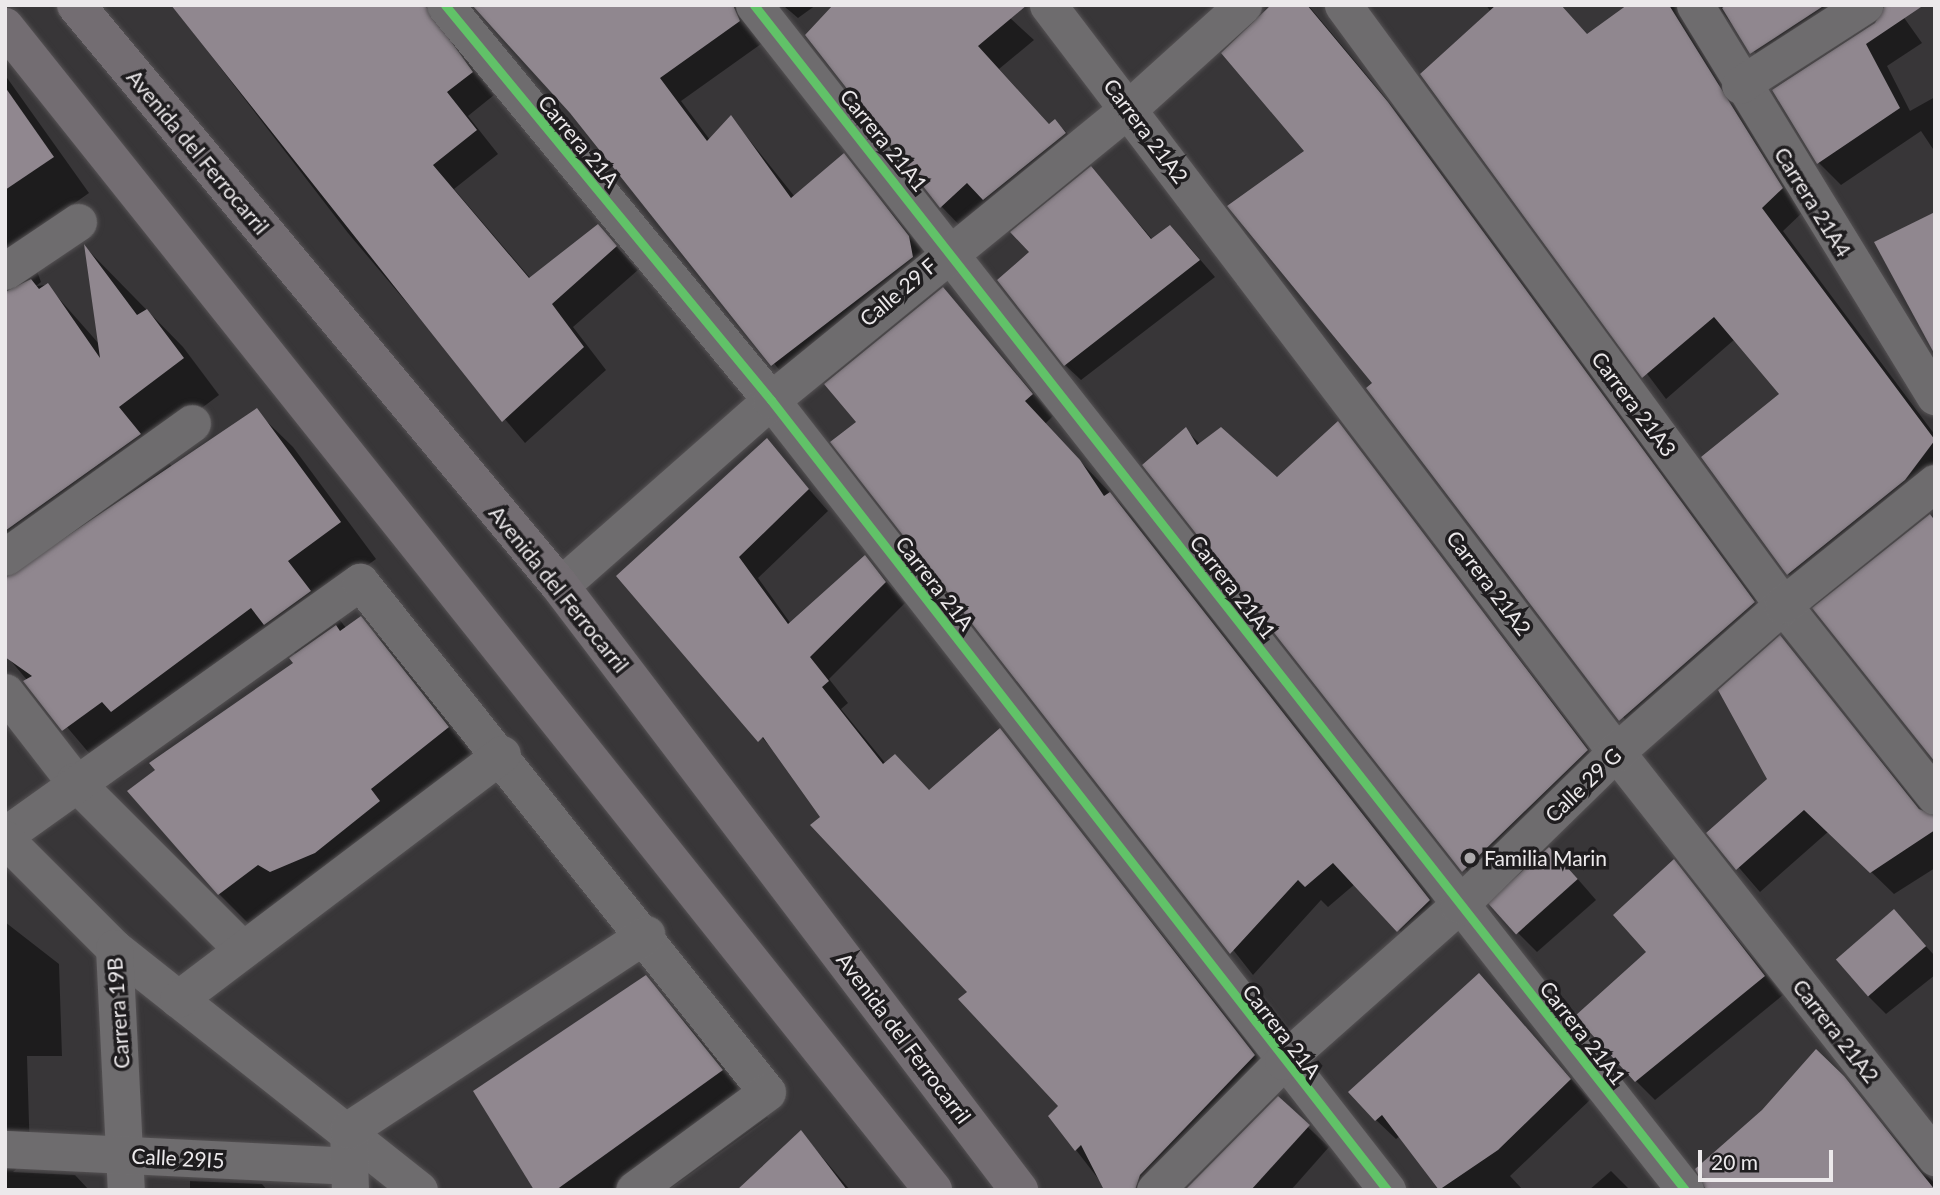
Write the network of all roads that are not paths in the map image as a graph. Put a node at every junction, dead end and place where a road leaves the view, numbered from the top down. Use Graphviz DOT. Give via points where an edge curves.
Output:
graph roads {
  1 [pos="76,5"];
  2 [pos="445,5"];
  3 [pos="754,5"];
  4 [pos="1048,5"];
  5 [pos="1243,5"];
  6 [pos="1343,5"];
  7 [pos="1695,5"];
  8 [pos="1864,5"];
  9 [pos="5,27"];
  10 [pos="1740,85"];
  11 [pos="1129,108"];
  12 [pos="78,222"];
  13 [pos="949,250"];
  14 [pos="5,271"];
  15 [pos="1935,396"];
  16 [pos="771,400"];
  17 [pos="192,424"];
  18 [pos="1935,483"];
  19 [pos="5,557"];
  20 [pos="560,586"];
  21 [pos="1783,605"];
  22 [pos="5,692"];
  23 [pos="1616,752"];
  24 [pos="502,754"];
  25 [pos="74,781"];
  26 [pos="1935,796"];
  27 [pos="5,837"];
  28 [pos="1459,905"];
  29 [pos="646,934"];
  30 [pos="114,948"];
  31 [pos="243,949"];
  32 [pos="178,999"];
  33 [pos="1283,1061"];
  34 [pos="348,1130"];
  35 [pos="5,1149"];
  36 [pos="1935,1157"];
  37 [pos="126,1173"];
  38 [pos="350,1178"];
  39 [pos="419,1190"];
  40 [pos="634,1190"];
  41 [pos="933,1190"];
  42 [pos="1019,1190"];
  43 [pos="1155,1190"];
  44 [pos="1387,1190"];
  45 [pos="1685,1190"];
  1 -- 20 [label="main road, Avenida del Ferrocarril"];
  2 -- 16 [label="street, Carrera 21A"];
  3 -- 13 [label="street, Carrera 21A1"];
  4 -- 11 [label="street, Carrera 21A2"];
  5 -- 11 [label="street, Calle 29 F"];
  6 -- 21 [label="street, Carrera 21A3"];
  7 -- 10 [label="street, Carrera 21A4"];
  8 -- 10 [label="street"];
  9 -- 41 [label="main road"];
  10 -- 15 [label="street, Carrera 21A4"];
  11 -- 13 [label="street, Calle 29 F"];
  11 -- 23 [label="street, Carrera 21A2"];
  12 -- 14 [label="street"];
  13 -- 16 [label="street, Calle 29 F"];
  13 -- 28 [label="street, Carrera 21A1"];
  16 -- 20 [label="street, Calle 29 F"];
  16 -- 33 [label="street, Carrera 21A"];
  17 -- 19 [label="street"];
  18 -- 21 [label="street, Calle 29 G"];
  20 -- 42 [label="main road, Avenida del Ferrocarril"];
  21 -- 23 [label="street, Calle 29 G"];
  21 -- 26 [label="street, Carrera 21A3"];
  22 -- 25 [label="street"];
  23 -- 28 [label="street, Calle 29 G"];
  23 -- 36 [label="street, Carrera 21A2"];
  24 -- 25 [label="street" via="360,582"];
  24 -- 29 [label="street"];
  24 -- 31 [label="street"];
  25 -- 27 [label="street"];
  25 -- 31 [label="street"];
  27 -- 30 [label="street, Carrera 19B"];
  28 -- 33 [label="street, Calle 29 G"];
  28 -- 45 [label="street, Carrera 21A1"];
  29 -- 34 [label="street"];
  29 -- 40 [label="street" via="767,1091"];
  30 -- 32 [label="street"];
  30 -- 37 [label="street, Carrera 19B"];
  31 -- 32 [label="street"];
  32 -- 34 [label="street"];
  33 -- 43 [label="street, Calle 29 G"];
  33 -- 44 [label="street, Carrera 21A"];
  34 -- 38 [label="street, Calle 29I5"];
  34 -- 39 [label="street"];
  35 -- 37 [label="street, Calle 29I5"];
  37 -- 38 [label="street, Calle 29I5"];
}
